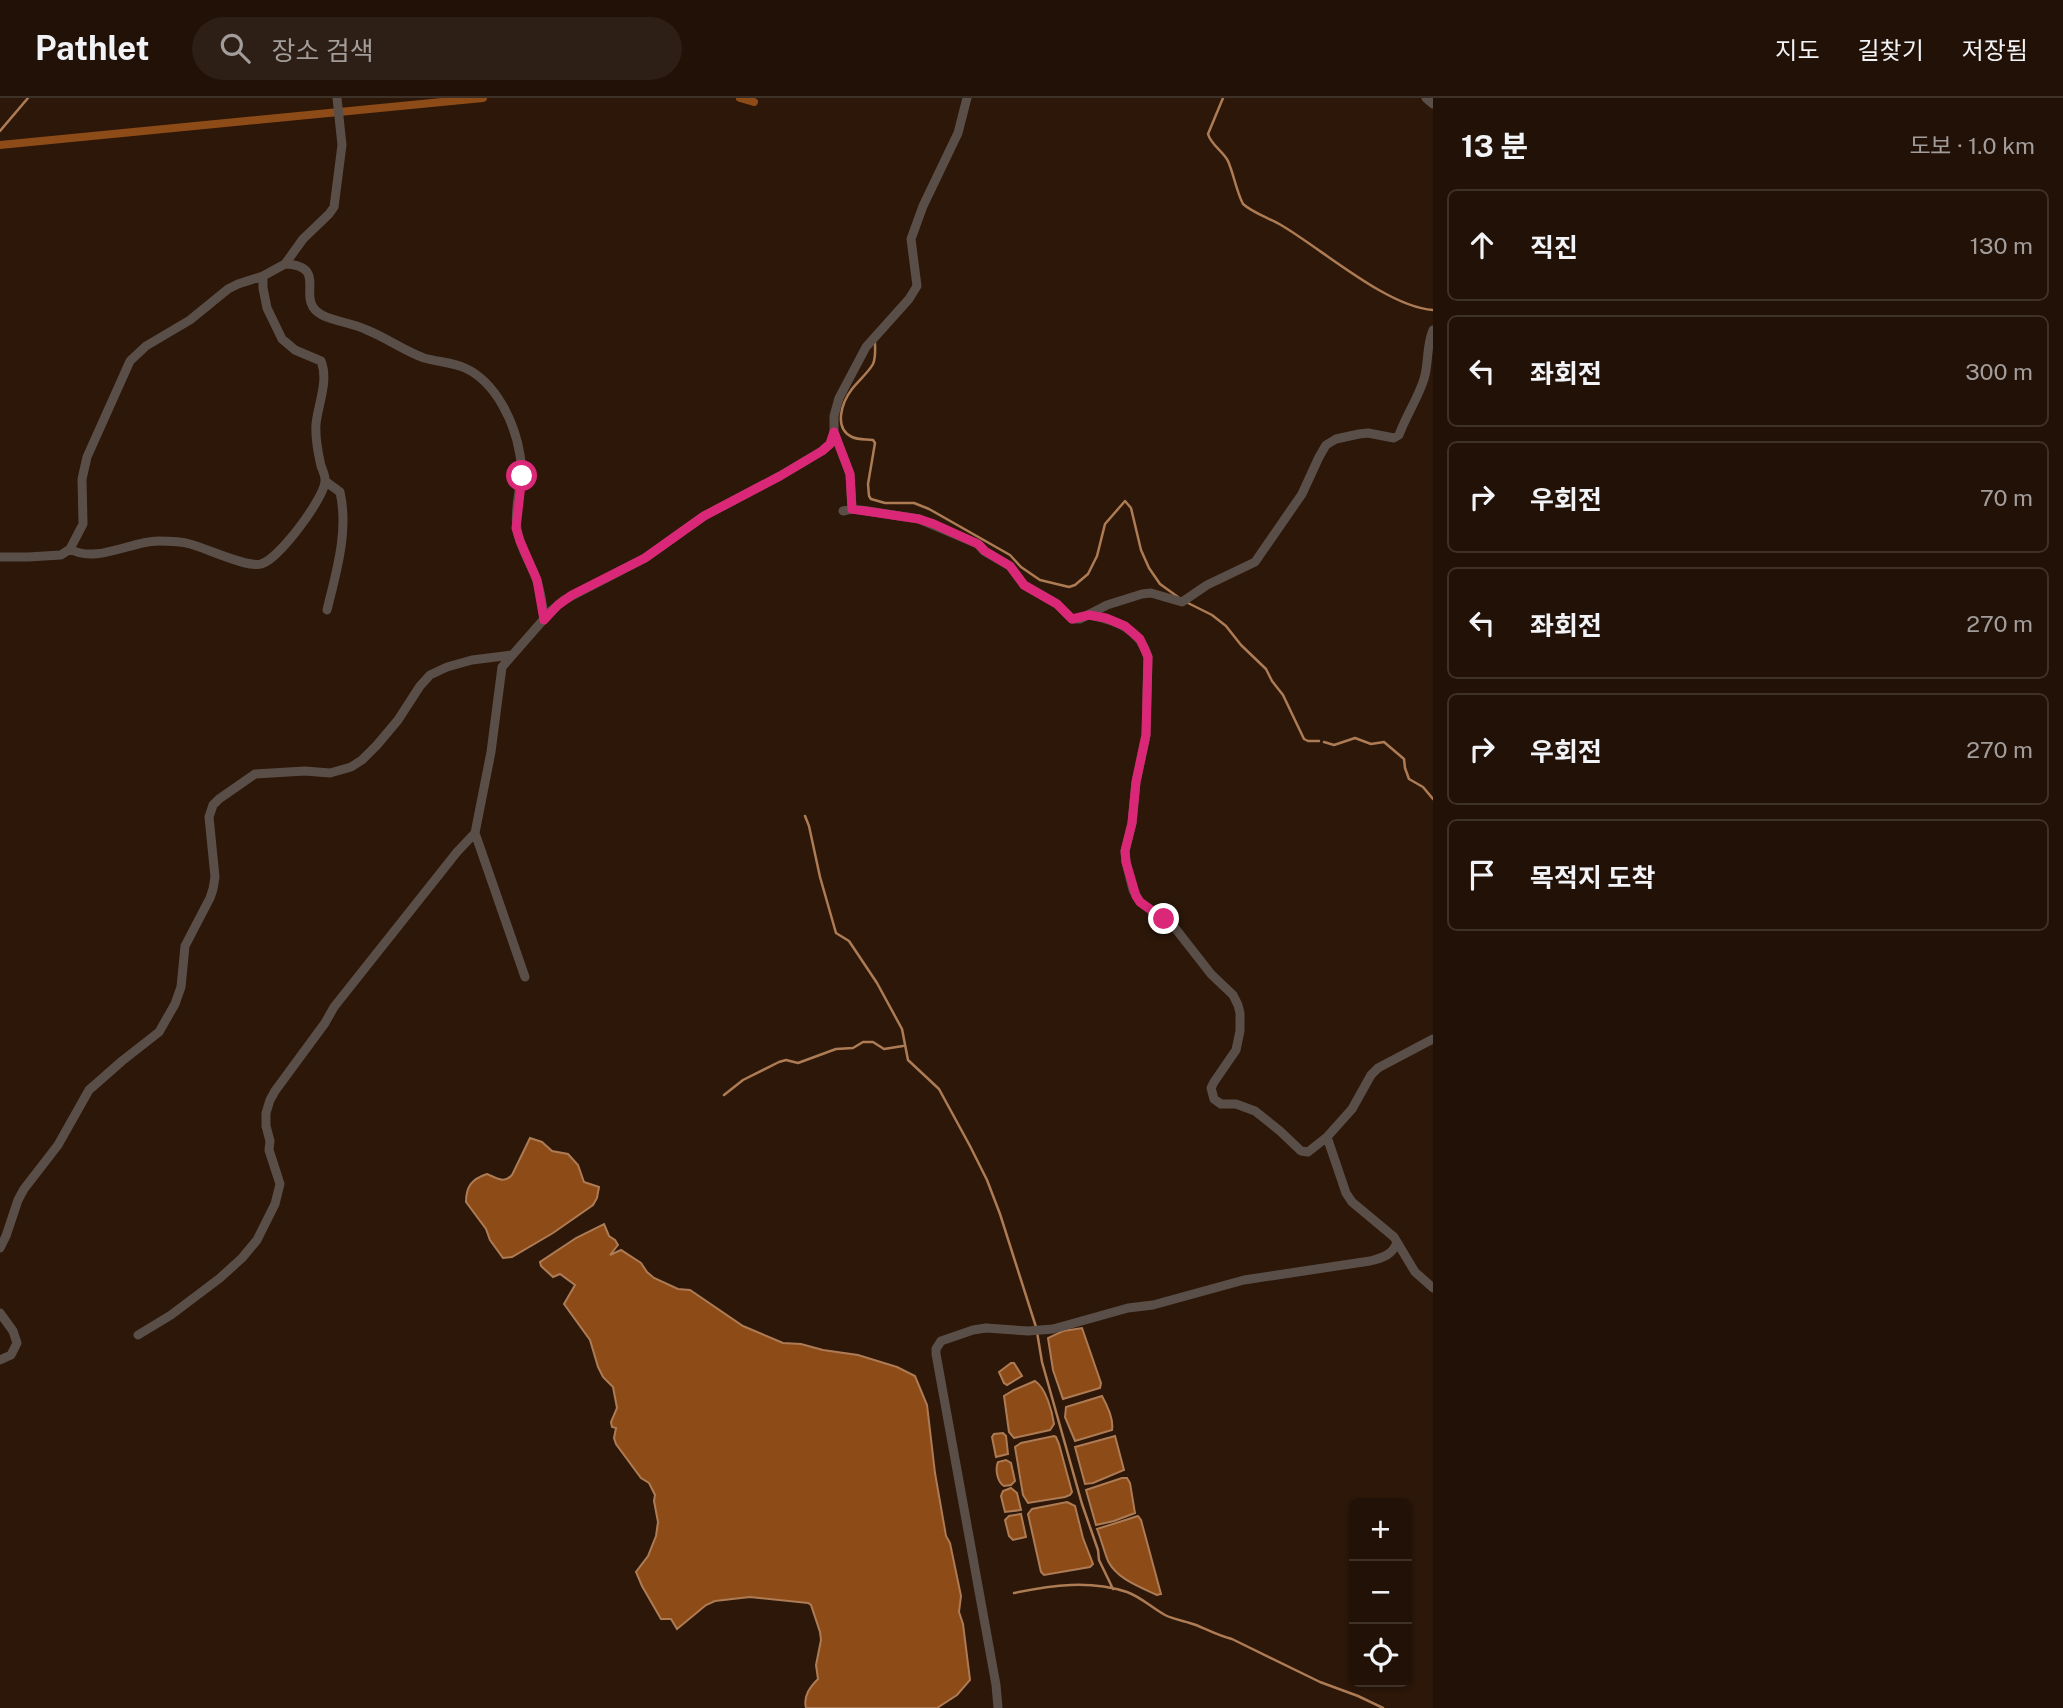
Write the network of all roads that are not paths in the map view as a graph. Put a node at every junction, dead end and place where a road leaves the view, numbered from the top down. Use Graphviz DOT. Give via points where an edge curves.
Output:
graph roads {
  1 [pos="967,98"];
  2 [pos="1426,98"];
  3 [pos="337,103"];
  4 [pos="1433,104"];
  5 [pos="285,264"];
  6 [pos="264,276"];
  7 [pos="1433,330"];
  8 [pos="834,432"];
  9 [pos="325,481"];
  10 [pos="70,549"];
  11 [pos="0,557"];
  12 [pos="327,610"];
  13 [pos="1089,615"];
  14 [pos="544,620"];
  15 [pos="512,655"];
  16 [pos="475,833"];
  17 [pos="525,977"];
  18 [pos="1433,1039"];
  19 [pos="1327,1137"];
  20 [pos="1397,1242"];
  21 [pos="0,1248"];
  22 [pos="1433,1288"];
  23 [pos="0,1313"];
  24 [pos="138,1335"];
  25 [pos="0,1360"];
  26 [pos="998,1708"];
  1 -- 8 [label="street" via="958,133 911,239 917,286 866,347 839,398"];
  2 -- 4 [label="street"];
  3 -- 5 [label="street" via="342,145 334,207"];
  5 -- 6 [label="street"];
  5 -- 14 [label="street" via="299,266 310,275 312,308 324,316 369,330 427,359 467,369 491,387 520,451 516,528 537,580"];
  6 -- 9 [label="street" via="267,308 282,339 321,361 316,427"];
  6 -- 10 [label="street" via="228,289 131,361 87,457 82,524"];
  7 -- 13 [label="street" via="1425,375 1399,435 1359,434 1326,445 1302,494 1251,565 1182,602 1142,594"];
  8 -- 13 [label="street" via="850,474 848,510 919,519 947,530 1003,561 1024,585 1057,604 1072,619"];
  8 -- 14 [label="street" via="822,451 704,516 645,558 572,595"];
  9 -- 10 [label="street" via="302,524 262,564 178,542 147,541 98,552"];
  9 -- 12 [label="street" via="340,492 343,520"];
  10 -- 11 [label="street" via="61,555"];
  13 -- 19 [label="street" via="1132,631 1148,657 1146,735 1125,851 1133,890 1140,902 1175,928 1238,1005 1239,1041 1211,1088 1213,1099 1255,1111 1301,1151 1308,1152"];
  14 -- 15 [label="street"];
  15 -- 16 [label="street" via="500,673"];
  15 -- 21 [label="street" via="472,660 430,675 377,745 351,767 330,773 255,774 219,799 209,817 213,889 185,946 181,987 166,1023 89,1090 65,1134 24,1189"];
  16 -- 17 [label="street"];
  16 -- 24 [label="street" via="334,1007 275,1091 266,1126 279,1195 257,1240 220,1278"];
  18 -- 19 [label="street" via="1378,1068 1352,1110"];
  19 -- 20 [label="street" via="1346,1193"];
  20 -- 22 [label="street" via="1415,1272"];
  20 -- 26 [label="street" via="1393,1251 1370,1261 1244,1280 1053,1329 986,1328 941,1340 936,1354"];
  23 -- 25 [label="street" via="17,1343 11,1355"];
}
